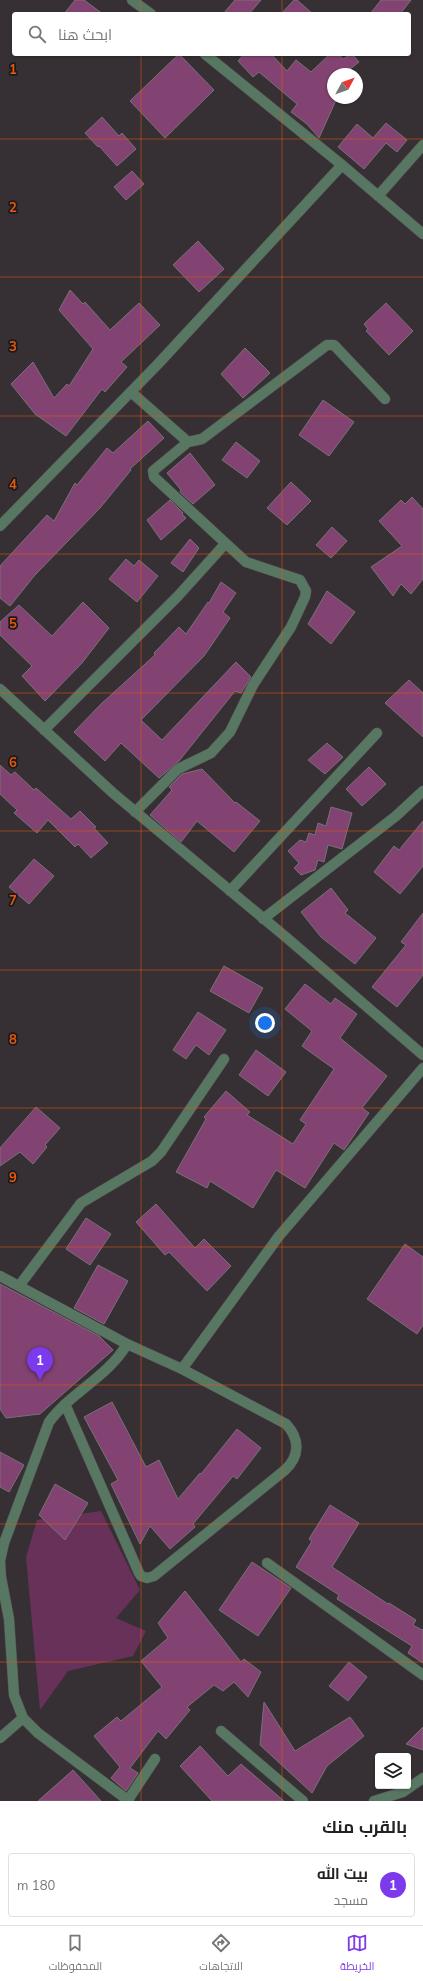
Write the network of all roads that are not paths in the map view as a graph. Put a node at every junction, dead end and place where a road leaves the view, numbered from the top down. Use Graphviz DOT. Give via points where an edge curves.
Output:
graph roads {
  1 [pos="132,0"];
  2 [pos="148,12"];
  3 [pos="207,56"];
  4 [pos="423,145"];
  5 [pos="342,165"];
  6 [pos="378,196"];
  7 [pos="423,234"];
  8 [pos="131,392"];
  9 [pos="385,399"];
  10 [pos="188,442"];
  11 [pos="0,526"];
  12 [pos="225,544"];
  13 [pos="0,690"];
  14 [pos="44,730"];
  15 [pos="377,733"];
  16 [pos="423,791"];
  17 [pos="135,812"];
  18 [pos="230,891"];
  19 [pos="263,918"];
  20 [pos="423,1055"];
  21 [pos="224,1059"];
  22 [pos="423,1068"];
  23 [pos="0,1276"];
  24 [pos="19,1286"];
  25 [pos="127,1344"];
  26 [pos="182,1369"];
  27 [pos="65,1404"];
  28 [pos="267,1563"];
  29 [pos="0,1570"];
  30 [pos="423,1675"];
  31 [pos="23,1718"];
  32 [pos="221,1731"];
  33 [pos="0,1738"];
  34 [pos="155,1759"];
  35 [pos="423,1778"];
  36 [pos="129,1801"];
  37 [pos="303,1801"];
  38 [pos="374,1801"];
  1 -- 2 [label="street"];
  3 -- 5 [label="street"];
  4 -- 6 [label="street"];
  5 -- 6 [label="street"];
  5 -- 8 [label="street"];
  6 -- 7 [label="street"];
  8 -- 10 [label="street"];
  8 -- 11 [label="street"];
  9 -- 10 [label="street" via="334,345 327,346 202,439"];
  10 -- 12 [label="street" via="152,474"];
  12 -- 14 [label="street" via="178,596"];
  12 -- 17 [label="street" via="250,565 300,580 306,591 305,597 291,627 253,685 227,736 210,753 178,769"];
  13 -- 14 [label="street"];
  14 -- 17 [label="street"];
  15 -- 18 [label="street"];
  16 -- 19 [label="street" via="396,816"];
  17 -- 18 [label="street"];
  18 -- 19 [label="street"];
  19 -- 20 [label="street"];
  21 -- 24 [label="street" via="152,1161 82,1203"];
  22 -- 26 [label="street" via="279,1236"];
  23 -- 24 [label="street"];
  24 -- 25 [label="street"];
  25 -- 26 [label="street"];
  25 -- 27 [label="street" via="114,1362"];
  26 -- 27 [label="street" via="286,1424 296,1439 296,1456 285,1470 151,1578 144,1578 139,1573"];
  27 -- 29 [label="street" via="46,1428 4,1543"];
  28 -- 30 [label="street"];
  29 -- 31 [label="street" via="9,1620 14,1695"];
  31 -- 33 [label="street"];
  31 -- 36 [label="street" via="38,1733"];
  32 -- 37 [label="street"];
  34 -- 36 [label="street"];
  35 -- 38 [label="street" via="403,1792"];
}
